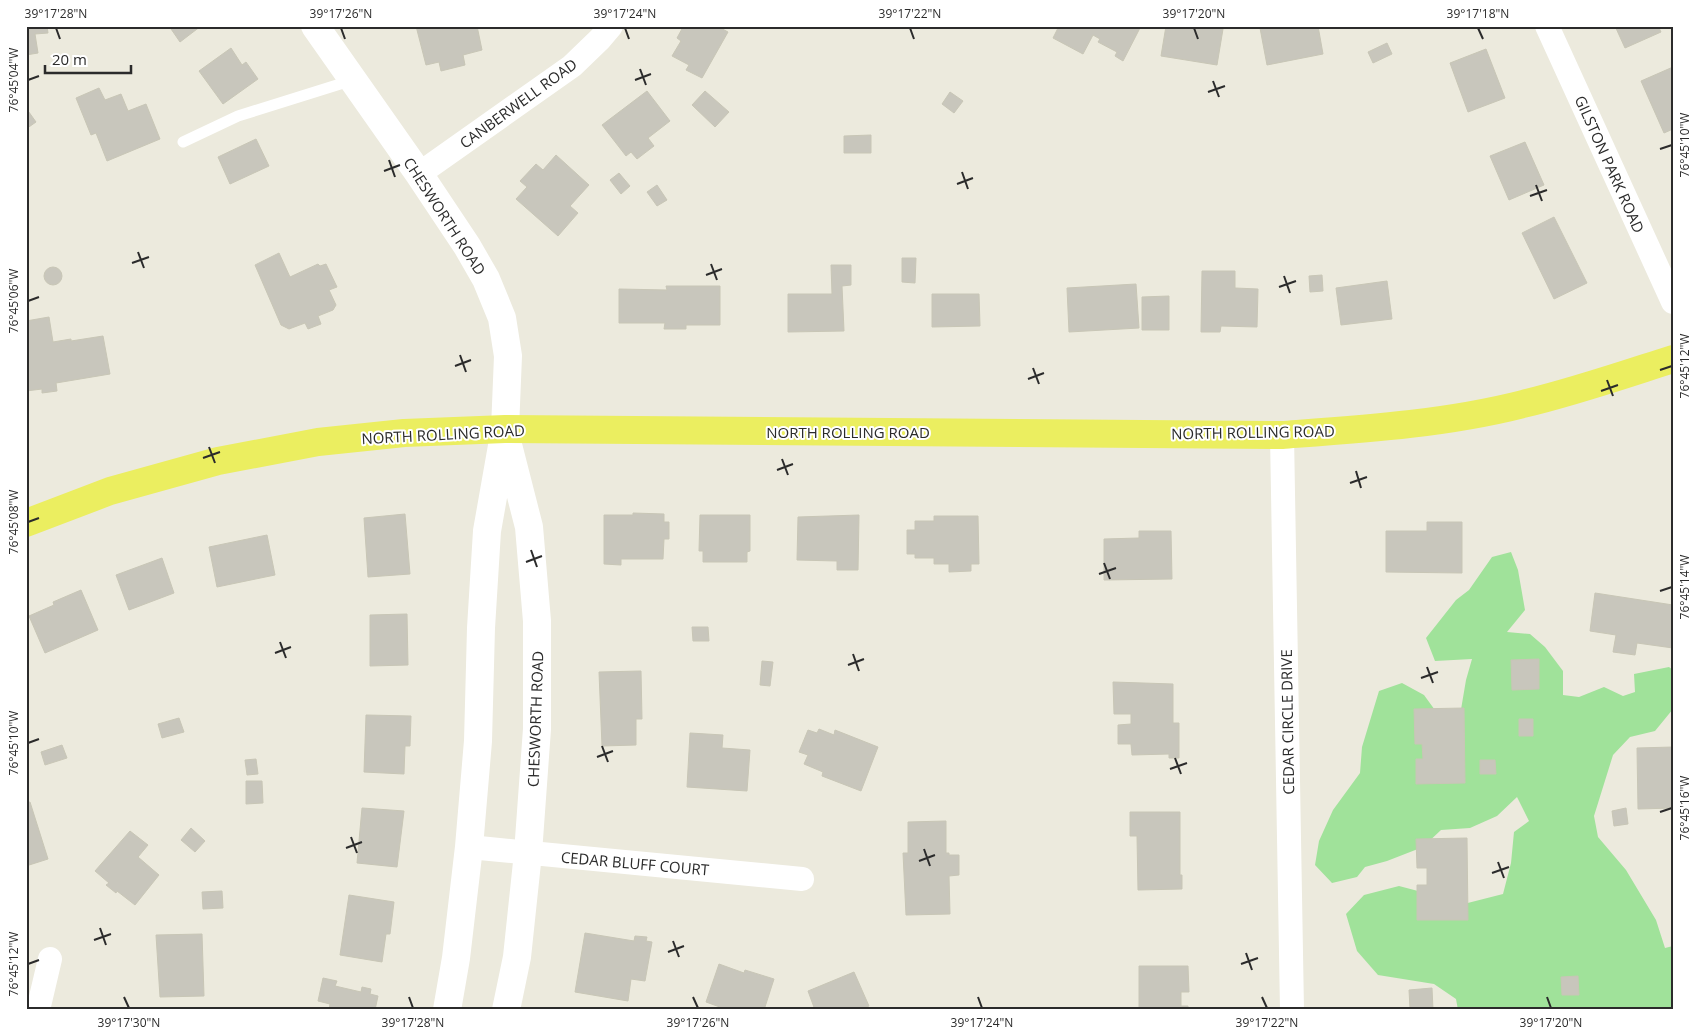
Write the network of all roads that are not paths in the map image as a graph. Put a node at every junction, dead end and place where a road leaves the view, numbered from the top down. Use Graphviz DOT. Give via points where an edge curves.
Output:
graph roads {
  1 [pos="315,26"];
  2 [pos="610,26"];
  3 [pos="1547,26"];
  4 [pos="353,80"];
  5 [pos="183,142"];
  6 [pos="419,174"];
  7 [pos="1673,302"];
  8 [pos="1673,359"];
  9 [pos="505,429"];
  10 [pos="1282,435"];
  11 [pos="26,523"];
  12 [pos="469,848"];
  13 [pos="528,853"];
  14 [pos="802,879"];
  15 [pos="50,959"];
  16 [pos="38,1010"];
  17 [pos="446,1010"];
  18 [pos="506,1010"];
  19 [pos="1292,1010"];
  1 -- 4 [label="street, CHESWORTH ROAD"];
  2 -- 6 [label="street, CANBERWELL ROAD" via="572,66"];
  3 -- 7 [label="street, GILSTON PARK ROAD"];
  4 -- 5 [label="lane" via="238,116"];
  4 -- 6 [label="street, CHESWORTH ROAD"];
  6 -- 9 [label="street, CHESWORTH ROAD" via="482,271 502,318 508,356"];
  8 -- 10 [label="main road, NORTH ROLLING ROAD" via="1504,408 1380,428"];
  9 -- 10 [label="main road, NORTH ROLLING ROAD"];
  9 -- 11 [label="main road, NORTH ROLLING ROAD" via="404,433 318,442 218,461 110,491"];
  9 -- 12 [label="street, CHESWORTH ROAD" via="487,531 480,628 478,741"];
  9 -- 13 [label="street, CHESWORTH ROAD" via="529,527 537,622 537,729"];
  10 -- 19 [label="street, CEDAR CIRCLE DRIVE"];
  12 -- 13 [label="street, CEDAR BLUFF COURT"];
  12 -- 17 [label="street, CHESWORTH ROAD" via="456,958"];
  13 -- 14 [label="street, CEDAR BLUFF COURT"];
  13 -- 18 [label="street, CHESWORTH ROAD" via="517,956"];
  15 -- 16 [label="street"];
}
